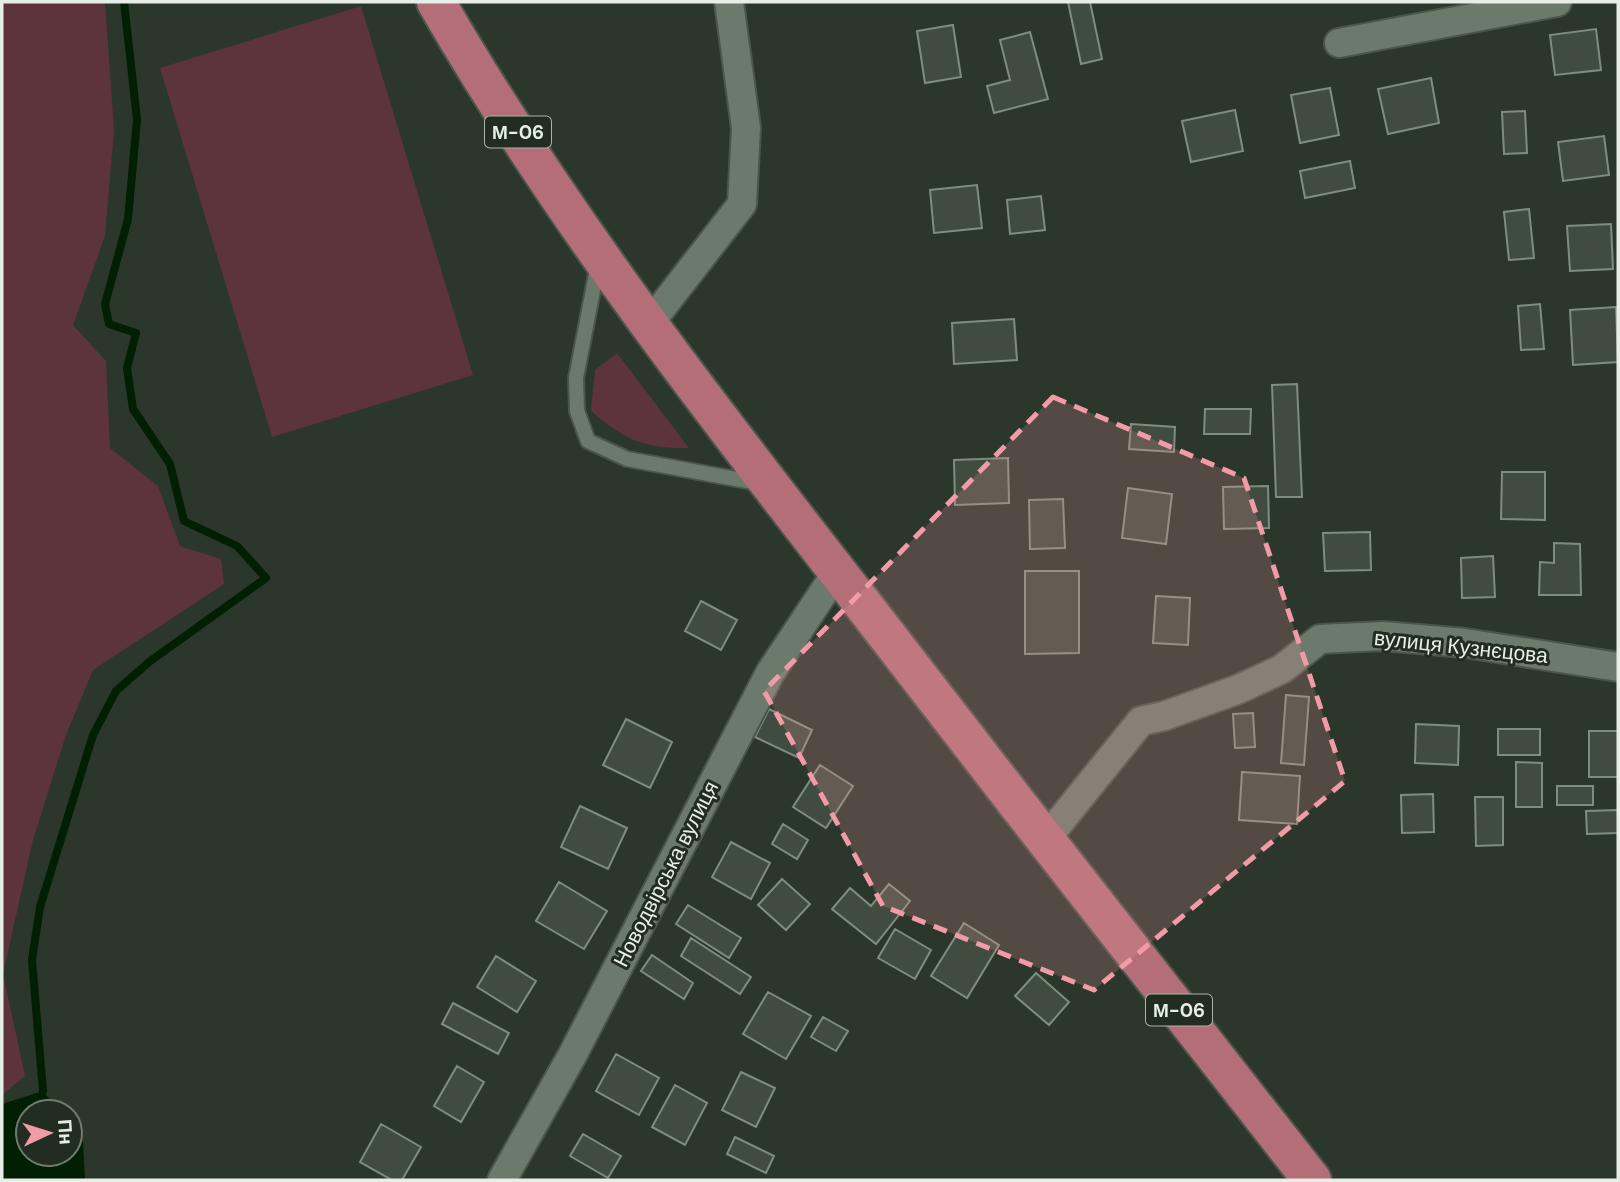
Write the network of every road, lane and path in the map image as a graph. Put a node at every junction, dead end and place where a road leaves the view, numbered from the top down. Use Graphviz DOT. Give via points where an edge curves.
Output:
graph roads {
  1 [pos="436,2"];
  2 [pos="729,2"];
  3 [pos="1558,2"];
  4 [pos="1339,43"];
  5 [pos="599,256"];
  6 [pos="649,324"];
  7 [pos="769,485"];
  8 [pos="837,572"];
  9 [pos="1618,667"];
  10 [pos="1045,841"];
  11 [pos="502,1180"];
  12 [pos="1312,1180"];
  1 -- 5 [label="highway, М-06"];
  2 -- 6 [label="street" via="746,128 742,204"];
  3 -- 4 [label="street"];
  5 -- 6 [label="highway, М-06"];
  5 -- 7 [label="lane" via="576,378 577,411 589,441 627,459"];
  6 -- 7 [label="highway, М-06"];
  7 -- 8 [label="highway, М-06"];
  8 -- 10 [label="highway, М-06"];
  8 -- 11 [label="street, Новодвірська вулиця" via="770,673 573,1054"];
  9 -- 10 [label="street, вулиця Кузнєцова" via="1424,639 1320,639 1282,669 1239,689 1141,721"];
  10 -- 12 [label="highway, М-06"];
}
